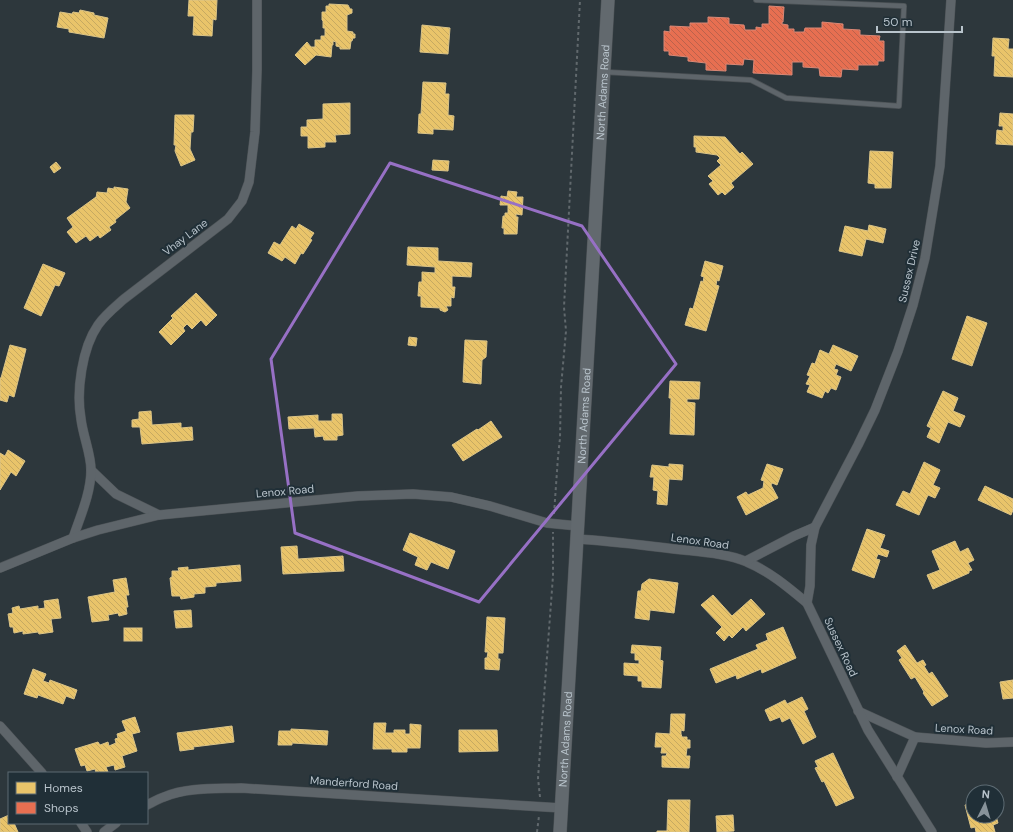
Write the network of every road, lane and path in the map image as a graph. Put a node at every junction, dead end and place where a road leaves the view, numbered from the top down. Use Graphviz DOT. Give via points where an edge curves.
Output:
graph roads {
  1 [pos="257,0"];
  2 [pos="580,0"];
  3 [pos="608,0"];
  4 [pos="756,0"];
  5 [pos="951,0"];
  6 [pos="768,1"];
  7 [pos="604,72"];
  8 [pos="91,470"];
  9 [pos="159,515"];
  10 [pos="554,515"];
  11 [pos="815,527"];
  12 [pos="577,533"];
  13 [pos="553,534"];
  14 [pos="73,538"];
  15 [pos="746,561"];
  16 [pos="0,568"];
  17 [pos="807,603"];
  18 [pos="858,711"];
  19 [pos="0,726"];
  20 [pos="915,737"];
  21 [pos="1013,742"];
  22 [pos="41,772"];
  23 [pos="897,777"];
  24 [pos="540,796"];
  25 [pos="148,804"];
  26 [pos="562,808"];
  27 [pos="539,815"];
  28 [pos="115,824"];
  29 [pos="104,832"];
  30 [pos="537,832"];
  31 [pos="560,832"];
  32 [pos="932,832"];
  1 -- 8 [label="street, Vhay Lane" via="255,132 246,192 228,219 124,299 98,324 86,350 80,405 80,418"];
  2 -- 10 [label="path" via="564,307 566,331"];
  3 -- 7 [label="street, North Adams Road"];
  4 -- 6 [label="lane"];
  5 -- 11 [label="street, Sussex Drive" via="940,166 925,258 913,305 875,410"];
  6 -- 7 [label="lane" via="904,6 899,106 786,98 752,80"];
  7 -- 12 [label="street, North Adams Road"];
  8 -- 9 [label="street" via="116,494"];
  8 -- 14 [label="street, Vhay Lane" via="89,488"];
  9 -- 12 [label="street, Lenox Road" via="358,496 430,494 470,500"];
  9 -- 14 [label="street, Lenox Road"];
  11 -- 15 [label="street"];
  11 -- 17 [label="street" via="811,545"];
  12 -- 15 [label="street, Lenox Road" via="613,542 696,551"];
  12 -- 26 [label="street, North Adams Road"];
  13 -- 24 [label="path" via="553,576 538,778"];
  14 -- 16 [label="street, Lenox Road"];
  15 -- 17 [label="street, Lenox Road" via="786,586"];
  17 -- 18 [label="street, Sussex Road"];
  18 -- 20 [label="street, Lenox Road"];
  18 -- 23 [label="street, Sussex Road"];
  19 -- 22 [label="street"];
  20 -- 21 [label="street, Lenox Road"];
  20 -- 23 [label="street"];
  23 -- 32 [label="street, Sussex Road"];
  25 -- 26 [label="street, Manderford Road" via="181,792 241,788"];
  26 -- 31 [label="street, North Adams Road"];
  27 -- 30 [label="path"];
  28 -- 29 [label="street"];
}
